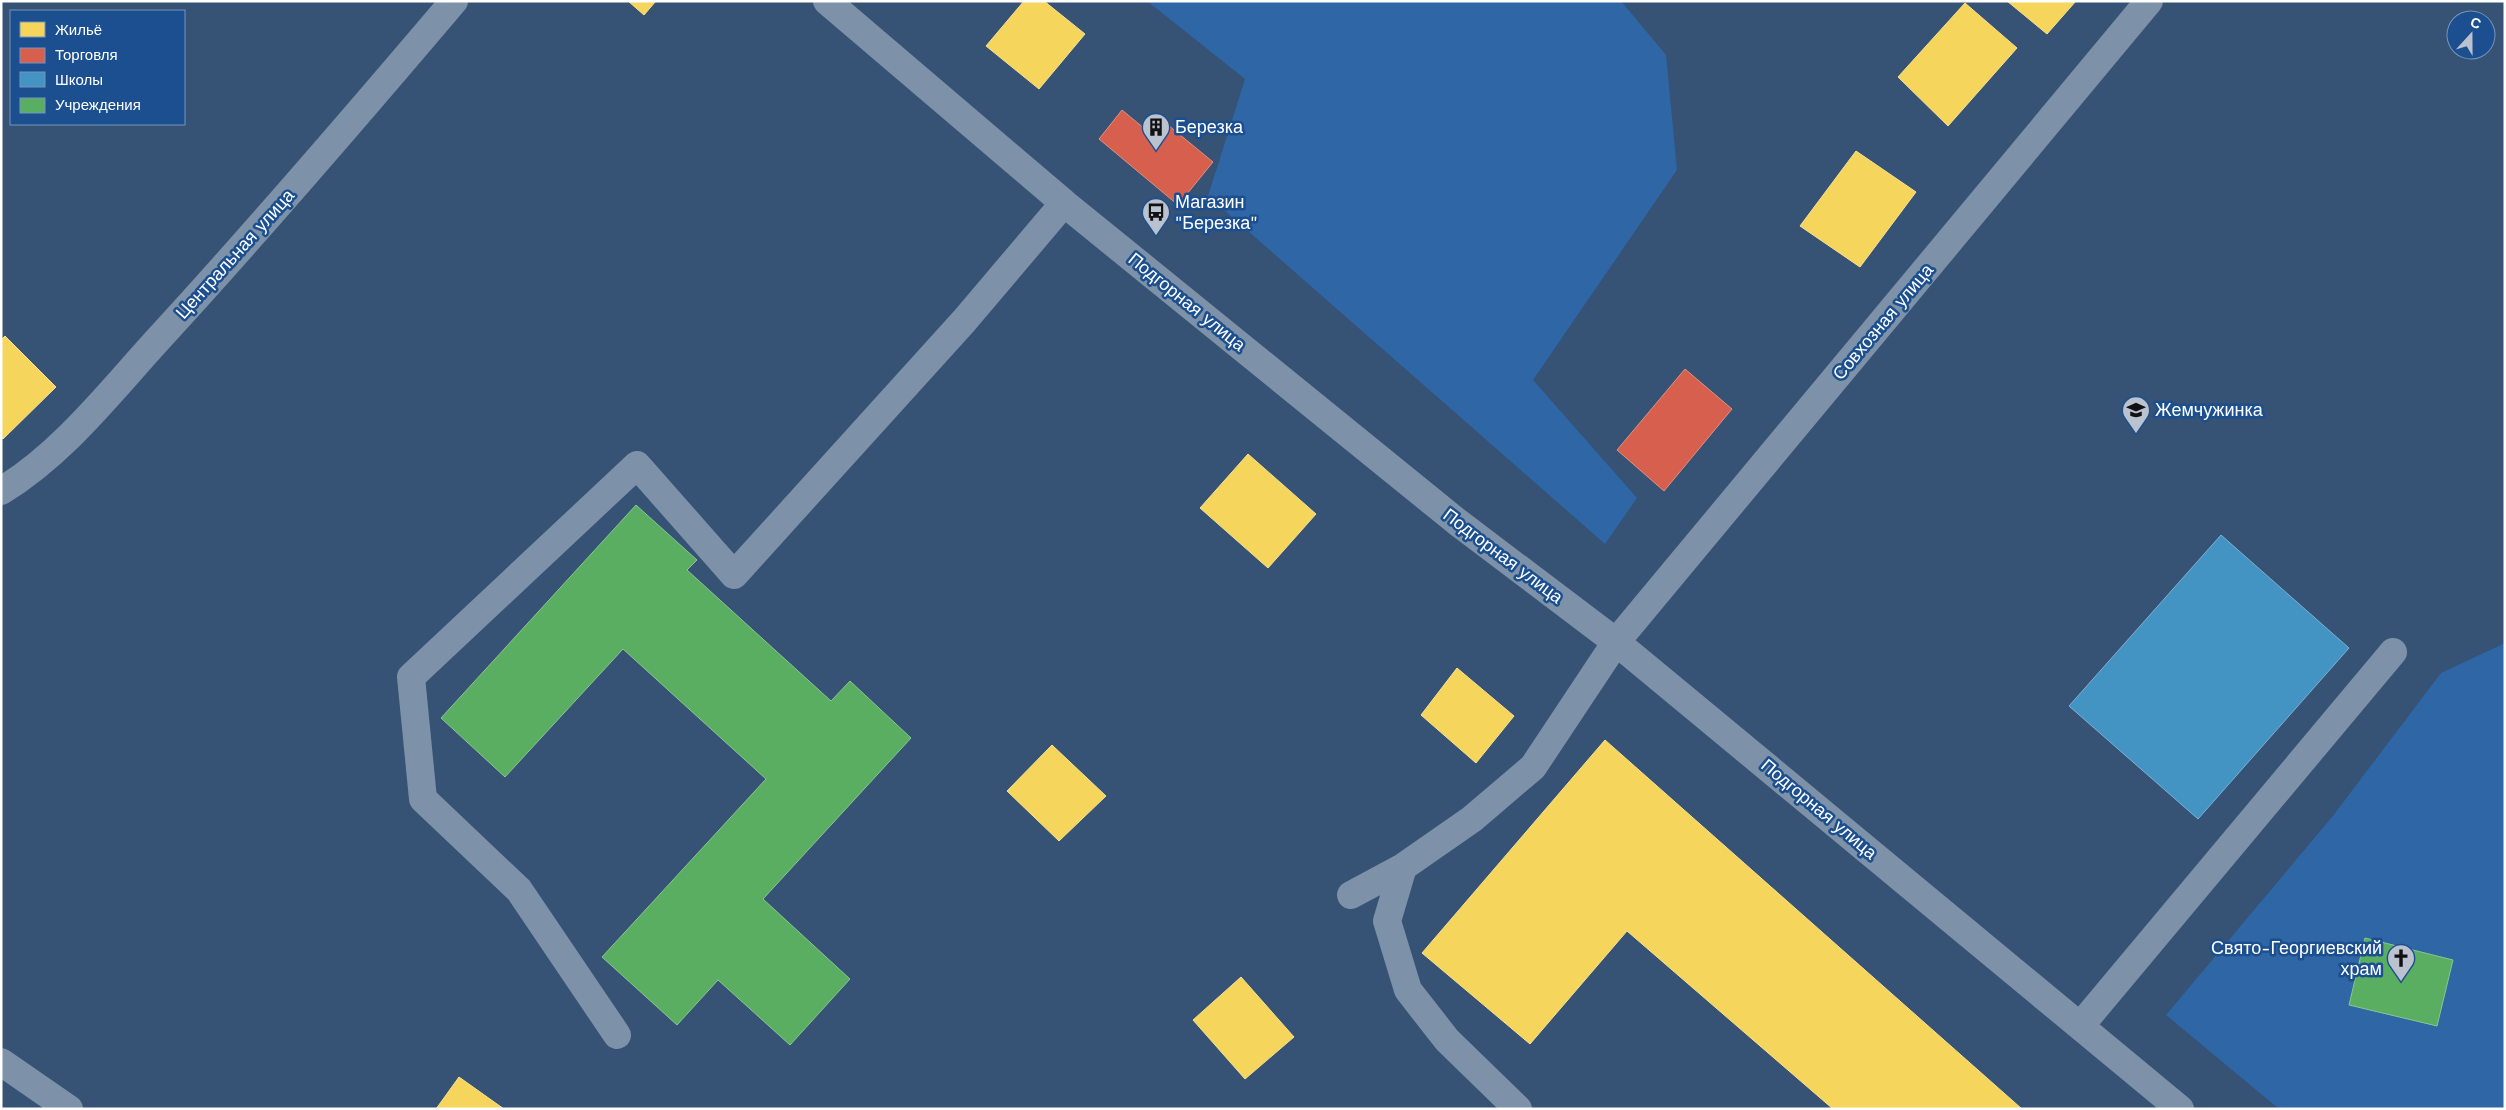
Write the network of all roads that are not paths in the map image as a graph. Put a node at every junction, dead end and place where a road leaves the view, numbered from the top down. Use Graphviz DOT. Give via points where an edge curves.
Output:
graph roads {
  1 [pos="454,1"];
  2 [pos="827,1"];
  3 [pos="2149,1"];
  4 [pos="1064,203"];
  5 [pos="1,491"];
  6 [pos="1616,642"];
  7 [pos="2394,652"];
  8 [pos="1402,866"];
  9 [pos="1351,895"];
  10 [pos="2081,1025"];
  11 [pos="616,1035"];
  12 [pos="1,1062"];
  13 [pos="70,1109"];
  14 [pos="1518,1109"];
  15 [pos="2180,1109"];
  1 -- 5 [label="street, Центральная улица" via="282,203 78,427 18,481"];
  2 -- 4 [label="street, Подгорная улица"];
  3 -- 6 [label="street, Совхозная улица"];
  4 -- 6 [label="street, Подгорная улица" via="1456,521"];
  4 -- 11 [label="street" via="964,321 734,575 636,465 411,677 423,799 519,890"];
  6 -- 8 [label="street, Совхозная улица" via="1533,767 1472,819"];
  6 -- 10 [label="street, Подгорная улица"];
  7 -- 10 [label="street"];
  8 -- 9 [label="street, Совхозная улица"];
  8 -- 14 [label="street" via="1387,921 1408,990 1447,1040"];
  10 -- 15 [label="street, Подгорная улица"];
  12 -- 13 [label="street"];
}
